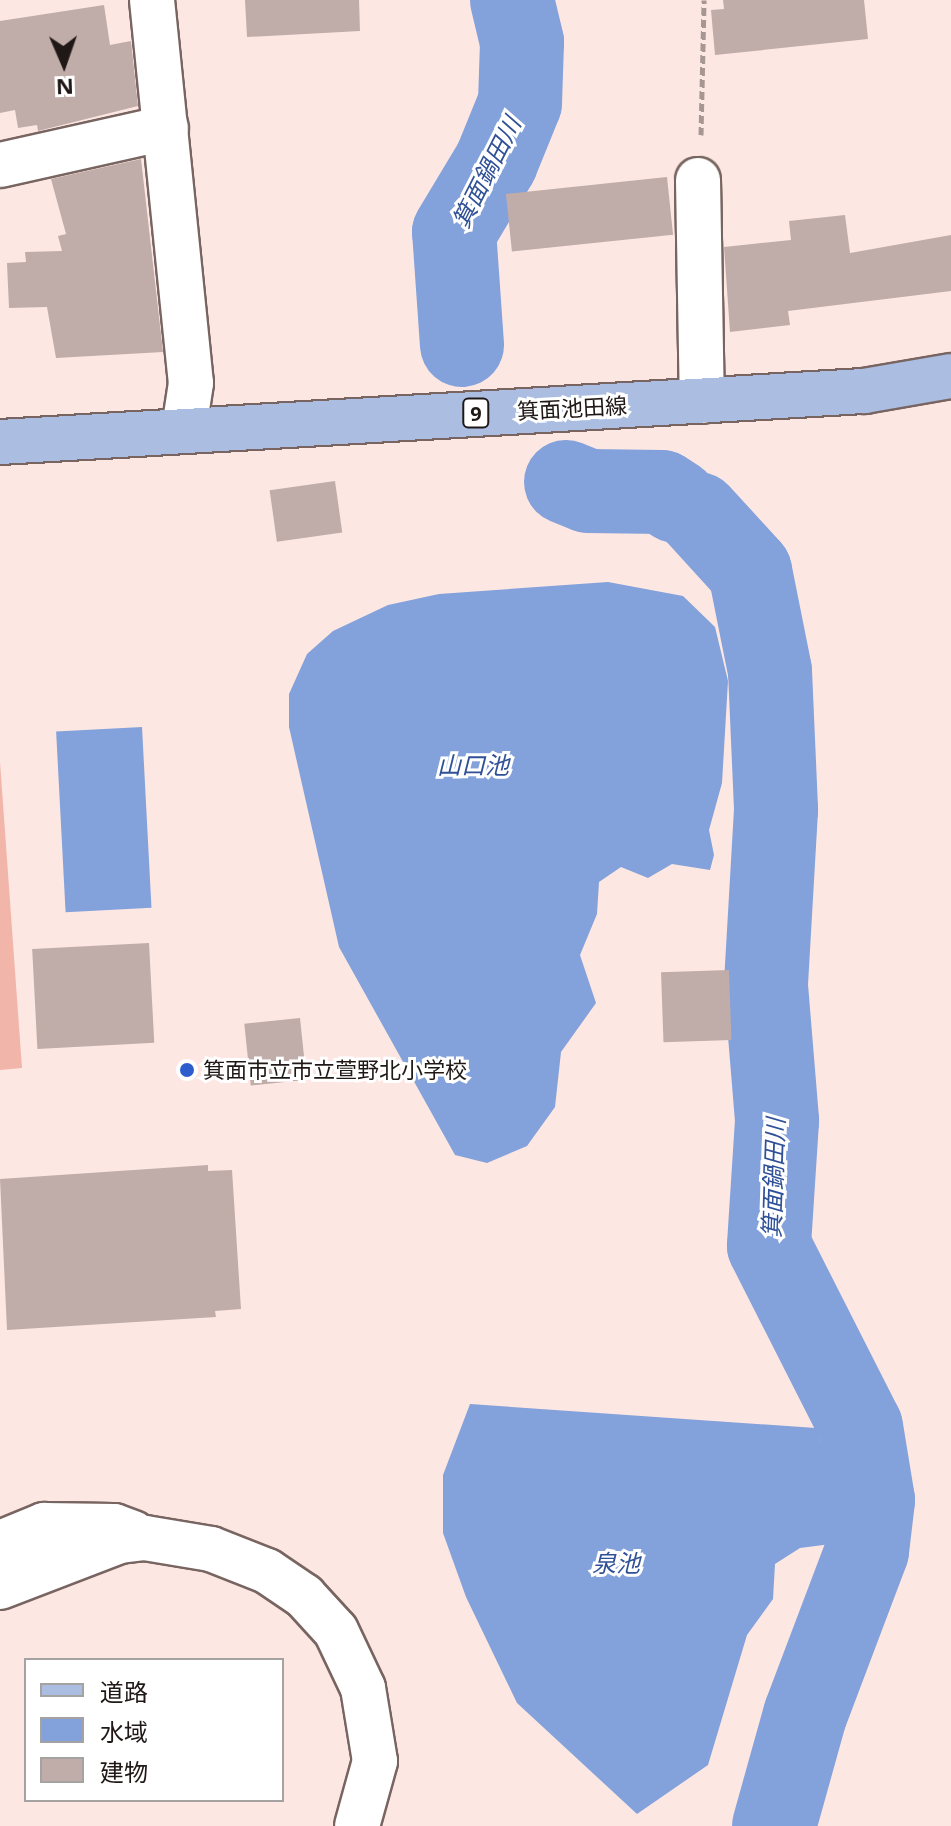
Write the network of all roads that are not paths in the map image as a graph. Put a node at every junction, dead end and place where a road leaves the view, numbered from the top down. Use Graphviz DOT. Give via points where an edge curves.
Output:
graph roads {
  1 [pos="152,0"];
  2 [pos="166,128"];
  3 [pos="0,165"];
  4 [pos="698,180"];
  5 [pos="951,376"];
  6 [pos="702,401"];
  7 [pos="184,429"];
  8 [pos="0,442"];
  9 [pos="145,1538"];
  10 [pos="0,1543"];
  11 [pos="0,1587"];
  12 [pos="357,1826"];
  1 -- 2 [label="street"];
  2 -- 3 [label="street"];
  2 -- 7 [label="street" via="191,383"];
  4 -- 6 [label="street"];
  5 -- 6 [label="main road, 箕面池田線 / 9" via="864,391"];
  6 -- 7 [label="main road, 箕面池田線 / 9"];
  7 -- 8 [label="main road, 箕面池田線 / 9"];
  9 -- 10 [label="street" via="114,1526 58,1525"];
  9 -- 11 [label="street" via="120,1541"];
  9 -- 12 [label="street" via="253,1564 304,1596 336,1631 363,1688 374,1744 372,1779"];
}
